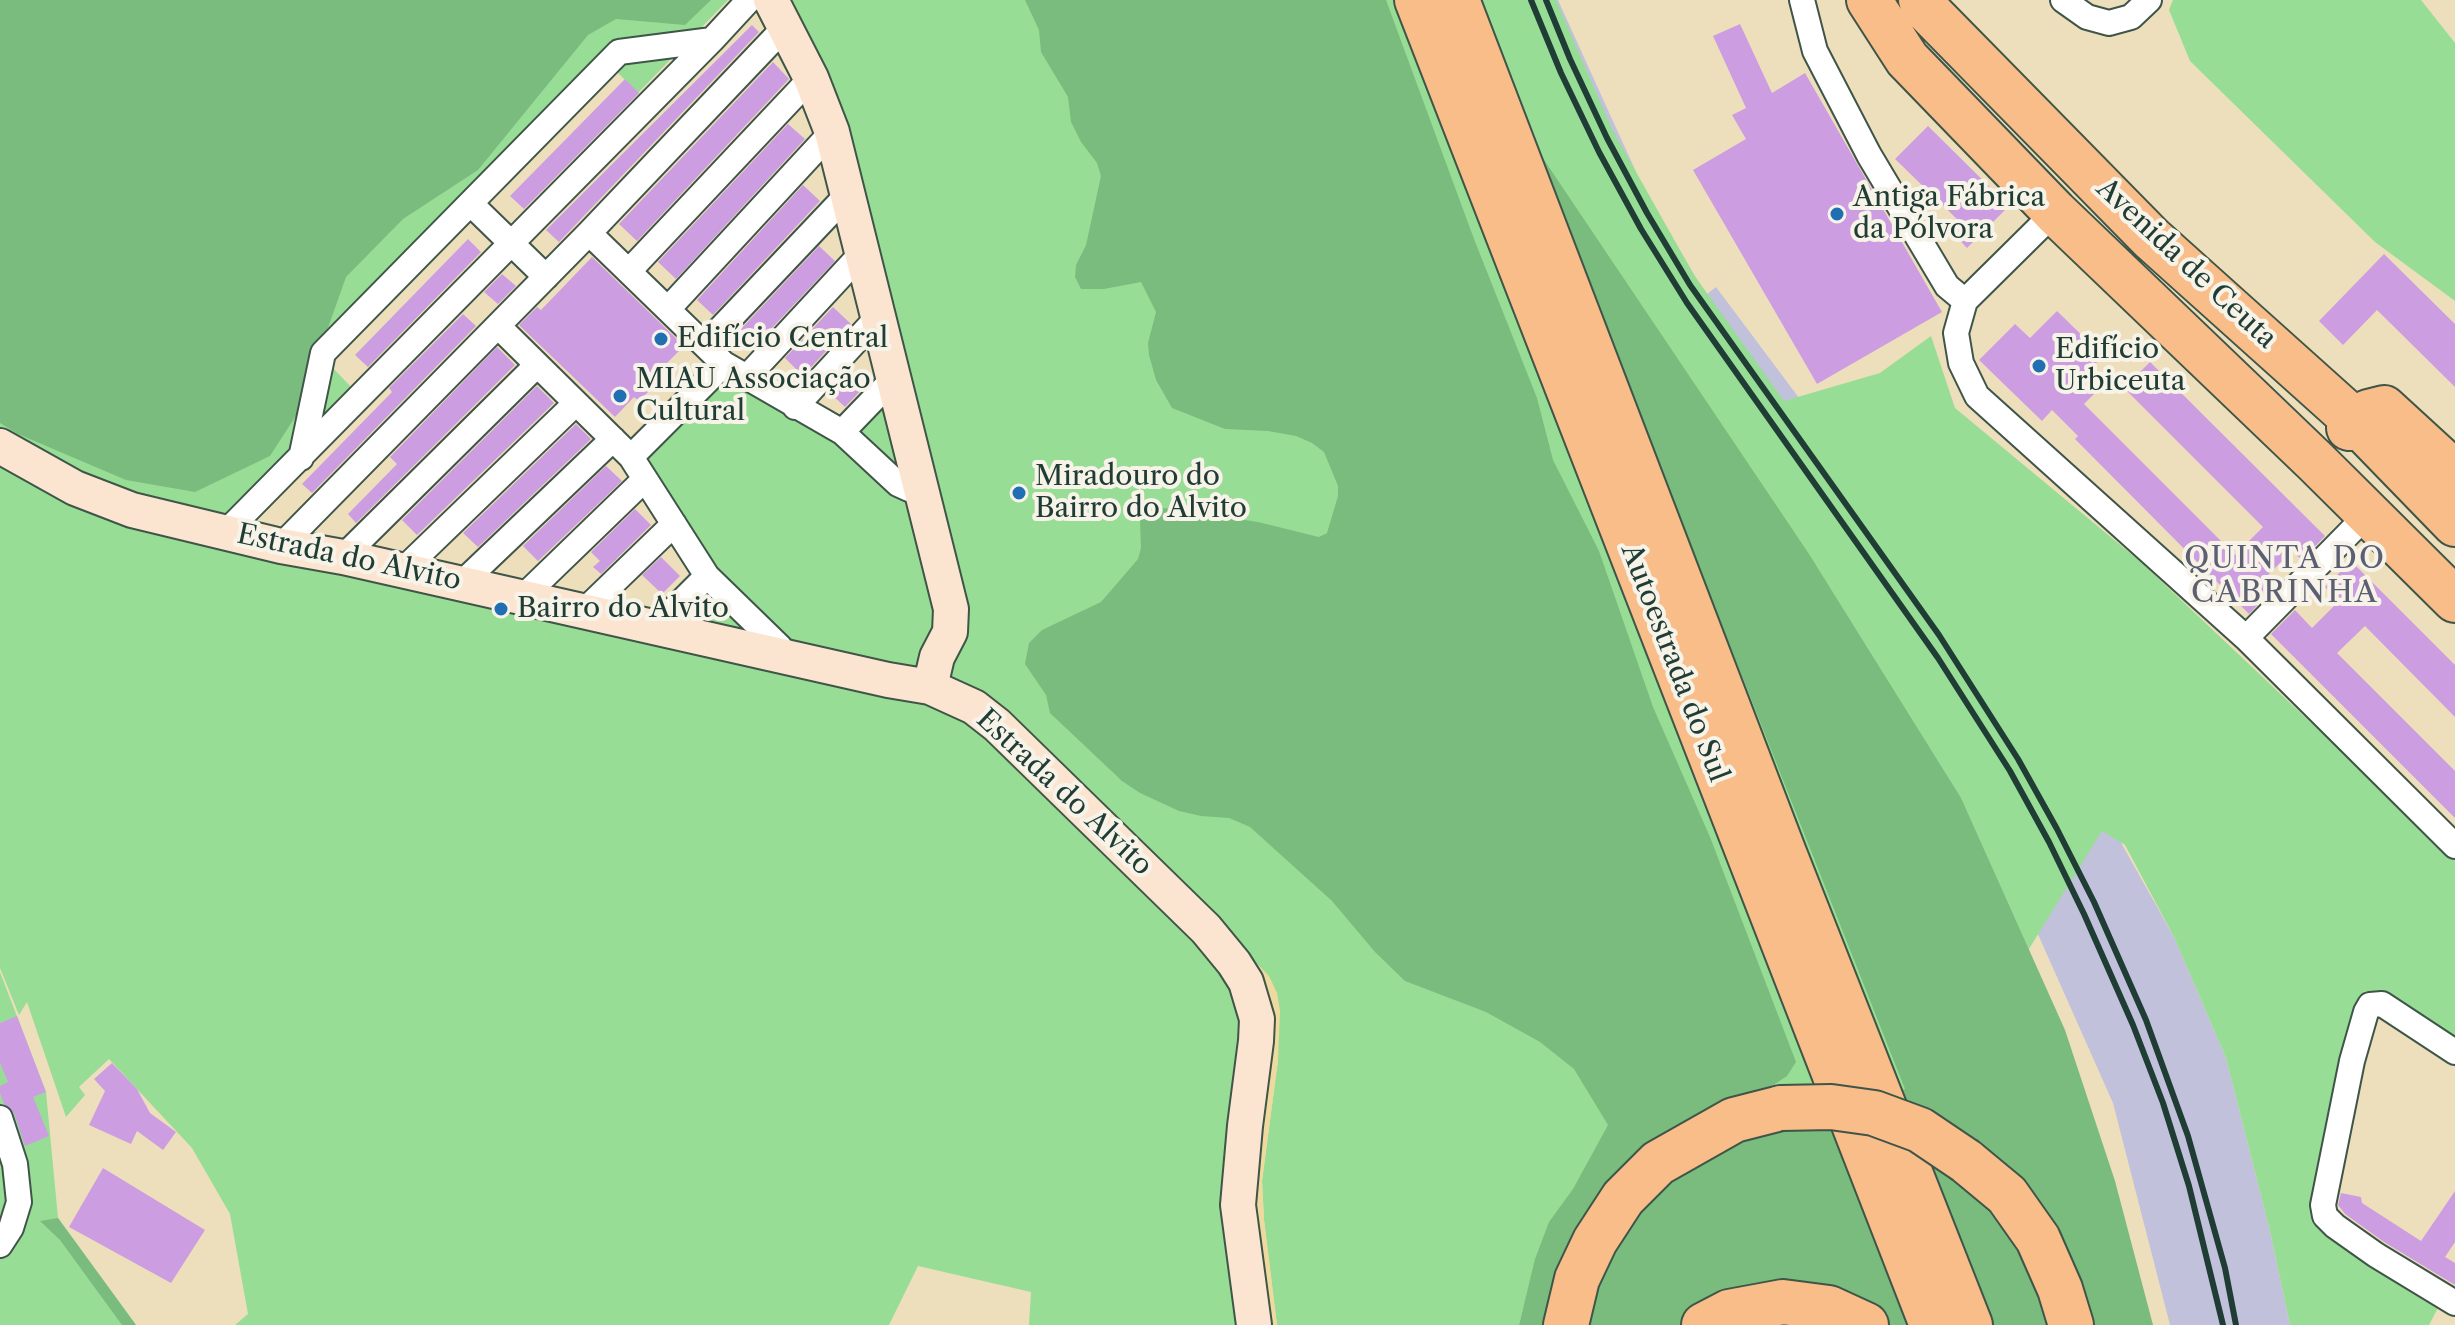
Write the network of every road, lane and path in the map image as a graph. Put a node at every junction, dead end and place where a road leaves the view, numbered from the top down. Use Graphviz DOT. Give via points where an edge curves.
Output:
graph roads {
  1 [pos="749,0"];
  2 [pos="1417,0"];
  3 [pos="1457,0"];
  4 [pos="1802,0"];
  5 [pos="1869,0"];
  6 [pos="1921,0"];
  7 [pos="2063,0"];
  8 [pos="2148,1"];
  9 [pos="778,13"];
  10 [pos="712,40"];
  11 [pos="811,78"];
  12 [pos="832,132"];
  13 [pos="848,194"];
  14 [pos="471,204"];
  15 [pos="2055,212"];
  16 [pos="589,233"];
  17 [pos="512,243"];
  18 [pos="863,252"];
  19 [pos="629,271"];
  20 [pos="546,277"];
  21 [pos="1965,301"];
  22 [pos="668,309"];
  23 [pos="878,317"];
  24 [pos="498,326"];
  25 [pos="705,345"];
  26 [pos="2283,354"];
  27 [pos="724,364"];
  28 [pos="537,365"];
  29 [pos="747,377"];
  30 [pos="893,379"];
  31 [pos="2242,394"];
  32 [pos="576,403"];
  33 [pos="795,407"];
  34 [pos="2355,421"];
  35 [pos="842,432"];
  36 [pos="613,439"];
  37 [pos="0,446"];
  38 [pos="631,457"];
  39 [pos="301,458"];
  40 [pos="2316,462"];
  41 [pos="2455,473"];
  42 [pos="645,479"];
  43 [pos="921,488"];
  44 [pos="2368,514"];
  45 [pos="674,524"];
  46 [pos="2455,524"];
  47 [pos="227,531"];
  48 [pos="281,546"];
  49 [pos="343,557"];
  50 [pos="403,570"];
  51 [pos="707,576"];
  52 [pos="462,583"];
  53 [pos="524,596"];
  54 [pos="2455,600"];
  55 [pos="585,610"];
  56 [pos="657,626"];
  57 [pos="2246,638"];
  58 [pos="781,656"];
  59 [pos="930,687"];
  60 [pos="2455,846"];
  61 [pos="2455,1052"];
  62 [pos="0,1118"];
  63 [pos="0,1245"];
  64 [pos="2455,1303"];
  65 [pos="1254,1325"];
  66 [pos="1566,1325"];
  67 [pos="1704,1325"];
  68 [pos="1866,1325"];
  69 [pos="1932,1325"];
  70 [pos="1970,1325"];
  71 [pos="2071,1325"];
  1 -- 10 [label="street"];
  2 -- 69 [label="highway, Autoestrada do Sul"];
  3 -- 70 [label="highway, Autoestrada do Sul"];
  4 -- 21 [label="street" via="1815,51 1869,155 1947,286"];
  5 -- 15 [label="highway, Avenida de Ceuta" via="1907,59"];
  6 -- 26 [label="highway, Avenida de Ceuta" via="2151,238"];
  7 -- 8 [label="street" via="2087,17 2109,23 2131,17"];
  9 -- 11 [label="street"];
  9 -- 16 [label="street"];
  10 -- 14 [label="street" via="619,52"];
  10 -- 17 [label="street"];
  11 -- 12 [label="street"];
  11 -- 19 [label="street"];
  12 -- 13 [label="street"];
  12 -- 22 [label="street"];
  13 -- 18 [label="street"];
  13 -- 25 [label="street"];
  14 -- 17 [label="street"];
  14 -- 39 [label="street" via="323,353"];
  15 -- 21 [label="street"];
  15 -- 31 [label="highway, Avenida de Ceuta"];
  16 -- 19 [label="street"];
  16 -- 20 [label="street"];
  17 -- 20 [label="street"];
  17 -- 39 [label="street"];
  18 -- 23 [label="street"];
  18 -- 29 [label="street"];
  19 -- 22 [label="street"];
  20 -- 24 [label="street"];
  21 -- 57 [label="street" via="1956,333 1961,363 1977,396"];
  22 -- 25 [label="street"];
  23 -- 30 [label="street"];
  23 -- 33 [label="street"];
  24 -- 28 [label="street"];
  24 -- 48 [label="street"];
  25 -- 27 [label="street"];
  26 -- 31 [label="highway"];
  26 -- 34 [label="highway, Avenida de Ceuta"];
  27 -- 29 [label="street"];
  27 -- 38 [label="street"];
  28 -- 32 [label="street"];
  28 -- 49 [label="street"];
  29 -- 33 [label="street"];
  30 -- 35 [label="street"];
  30 -- 43 [label="street"];
  31 -- 40 [label="highway, Avenida de Ceuta"];
  32 -- 36 [label="street"];
  32 -- 50 [label="street"];
  33 -- 35 [label="street"];
  34 -- 40 [label="highway"];
  34 -- 41 [label="highway" via="2384,408"];
  34 -- 46 [label="highway, Avenida de Ceuta"];
  35 -- 43 [label="street" via="898,484"];
  36 -- 38 [label="street"];
  36 -- 52 [label="street"];
  37 -- 47 [label="street, Estrada do Alvito" via="75,488 132,510"];
  38 -- 42 [label="street"];
  39 -- 47 [label="street"];
  40 -- 44 [label="highway, Avenida de Ceuta"];
  42 -- 45 [label="street"];
  42 -- 53 [label="street"];
  43 -- 59 [label="street" via="953,618"];
  44 -- 54 [label="highway, Avenida de Ceuta"];
  44 -- 57 [label="street"];
  45 -- 51 [label="street"];
  45 -- 55 [label="street"];
  47 -- 48 [label="street, Estrada do Alvito"];
  48 -- 49 [label="street, Estrada do Alvito"];
  49 -- 50 [label="street, Estrada do Alvito"];
  50 -- 52 [label="street, Estrada do Alvito"];
  51 -- 56 [label="street"];
  51 -- 58 [label="street" via="780,647"];
  52 -- 53 [label="street, Estrada do Alvito"];
  53 -- 55 [label="street, Estrada do Alvito"];
  55 -- 56 [label="street, Estrada do Alvito"];
  56 -- 58 [label="street, Estrada do Alvito"];
  57 -- 60 [label="street"];
  58 -- 59 [label="street, Estrada do Alvito"];
  59 -- 65 [label="street, Estrada do Alvito" via="974,707 997,725 1206,929 1246,982 1257,1019 1238,1205"];
  61 -- 64 [label="street" via="2420,1027 2376,1003 2370,1005 2323,1205 2325,1216 2376,1255"];
  62 -- 63 [label="street" via="15,1164 19,1202"];
  66 -- 71 [label="highway, bridge" via="1577,1279 1595,1241 1623,1198 1649,1172 1734,1120 1781,1108 1831,1107 1874,1113 1920,1130 2007,1195 2038,1239"];
  67 -- 68 [label="highway" via="1729,1312 1783,1302 1829,1308"];
}
